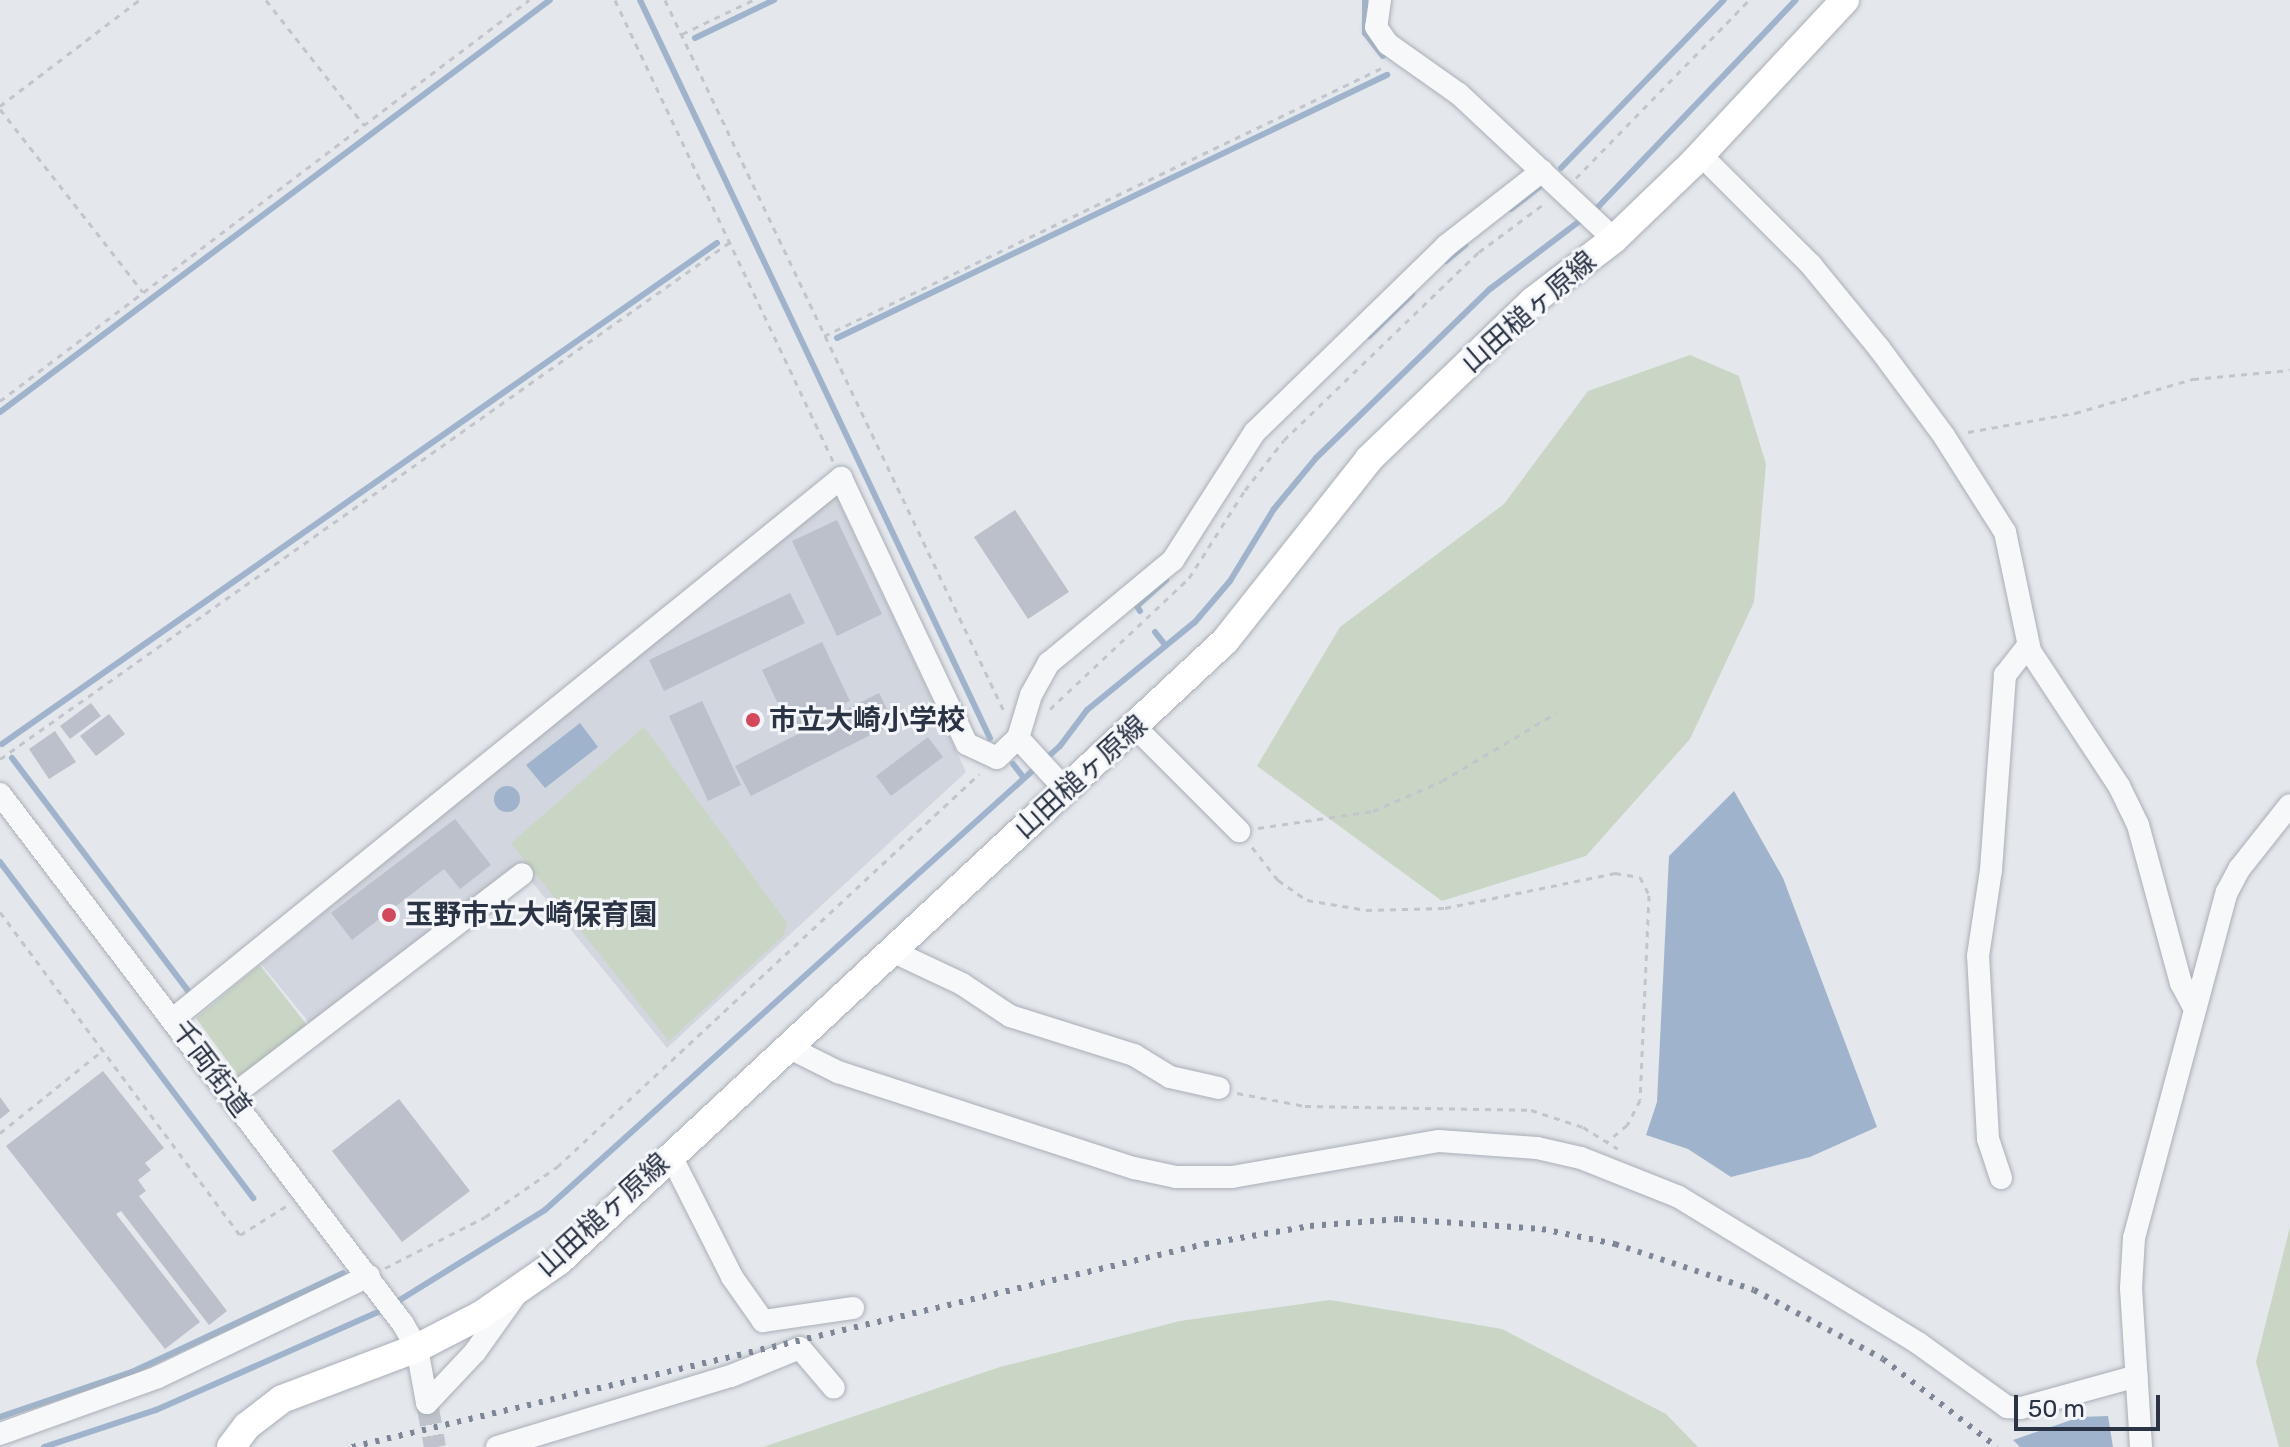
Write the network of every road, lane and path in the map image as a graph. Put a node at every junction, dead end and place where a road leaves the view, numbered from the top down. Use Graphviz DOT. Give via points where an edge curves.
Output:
graph roads {
  1 [pos="139,0"];
  2 [pos="266,0"];
  3 [pos="529,0"];
  4 [pos="615,0"];
  5 [pos="665,0"];
  6 [pos="753,0"];
  7 [pos="1380,0"];
  8 [pos="1749,0"];
  9 [pos="1845,0"];
  10 [pos="682,34"];
  11 [pos="1406,57"];
  12 [pos="0,108"];
  13 [pos="364,125"];
  14 [pos="1701,155"];
  15 [pos="1542,171"];
  16 [pos="1569,194"];
  17 [pos="1610,235"];
  18 [pos="730,242"];
  19 [pos="144,292"];
  20 [pos="824,336"];
  21 [pos="2290,370"];
  22 [pos="0,401"];
  23 [pos="1944,436"];
  24 [pos="841,478"];
  25 [pos="2028,646"];
  26 [pos="1556,713"];
  27 [pos="1136,728"];
  28 [pos="1023,743"];
  29 [pos="997,758"];
  30 [pos="0,759"];
  31 [pos="1066,790"];
  32 [pos="0,794"];
  33 [pos="2290,805"];
  34 [pos="1239,831"];
  35 [pos="522,874"];
  36 [pos="0,912"];
  37 [pos="892,951"];
  38 [pos="2193,1006"];
  39 [pos="173,1019"];
  40 [pos="786,1046"];
  41 [pos="102,1051"];
  42 [pos="1219,1088"];
  43 [pos="232,1096"];
  44 [pos="0,1133"];
  45 [pos="1608,1141"];
  46 [pos="671,1156"];
  47 [pos="1630,1157"];
  48 [pos="2001,1178"];
  49 [pos="306,1193"];
  50 [pos="373,1281"];
  51 [pos="523,1286"];
  52 [pos="853,1308"];
  53 [pos="410,1336"];
  54 [pos="2137,1376"];
  55 [pos="834,1388"];
  56 [pos="0,1434"];
  57 [pos="231,1447"];
  58 [pos="497,1447"];
  59 [pos="2141,1447"];
  1 -- 12 [label="path"];
  2 -- 13 [label="path"];
  3 -- 13 [label="path"];
  4 -- 18 [label="path"];
  5 -- 10 [label="path"];
  6 -- 10 [label="path"];
  7 -- 11 [label="street" via="1376,27"];
  8 -- 16 [label="path"];
  9 -- 14 [label="main road, 山田槌ヶ原線"];
  10 -- 20 [label="path"];
  11 -- 15 [label="street" via="1459,94"];
  11 -- 20 [label="path"];
  12 -- 19 [label="path"];
  13 -- 19 [label="path"];
  14 -- 17 [label="main road, 山田槌ヶ原線"];
  14 -- 23 [label="street" via="1811,265"];
  15 -- 16 [label="street"];
  15 -- 28 [label="street" via="1446,246 1255,432 1173,560 1049,663 1031,695"];
  16 -- 17 [label="street"];
  16 -- 28 [label="path" via="1479,252 1284,440 1189,578"];
  17 -- 27 [label="main road, 山田槌ヶ原線" via="1533,301 1369,459 1225,641"];
  18 -- 24 [label="path"];
  18 -- 30 [label="path"];
  19 -- 22 [label="path"];
  20 -- 28 [label="path"];
  21 -- 23 [label="path" via="2193,379 2075,413"];
  23 -- 25 [label="street" via="2005,532"];
  24 -- 29 [label="street" via="967,744"];
  24 -- 39 [label="street"];
  25 -- 38 [label="street" via="2138,825 2181,983"];
  25 -- 48 [label="street" via="2005,675 1991,870 1978,956 1988,1139"];
  26 -- 34 [label="path" via="1442,781 1373,811"];
  27 -- 31 [label="main road, 山田槌ヶ原線"];
  27 -- 34 [label="street"];
  28 -- 29 [label="street"];
  28 -- 31 [label="street"];
  29 -- 50 [label="path" via="557,1167 485,1217"];
  31 -- 37 [label="main road, 山田槌ヶ原線"];
  32 -- 39 [label="street, 千両街道"];
  33 -- 38 [label="street" via="2248,856 2227,892"];
  34 -- 45 [label="path" via="1278,880 1307,900 1328,906 1445,908 1615,873 1640,877 1649,895 1640,1100 1627,1125"];
  35 -- 43 [label="street"];
  36 -- 41 [label="path"];
  37 -- 40 [label="main road, 山田槌ヶ原線"];
  37 -- 42 [label="street" via="962,984 1010,1016 1134,1055 1170,1077"];
  38 -- 54 [label="street" via="2134,1238 2131,1288"];
  39 -- 43 [label="street, 千両街道"];
  40 -- 46 [label="main road, 山田槌ヶ原線"];
  40 -- 54 [label="street" via="838,1072 1176,1177 1232,1177 1439,1141 1522,1146 1581,1158 1679,1197 1918,1343 2007,1407 2021,1408"];
  41 -- 44 [label="path"];
  41 -- 49 [label="path" via="240,1235"];
  42 -- 45 [label="path" via="1305,1106 1512,1108 1559,1117"];
  43 -- 49 [label="street, 千両街道"];
  45 -- 47 [label="path"];
  46 -- 51 [label="main road, 山田槌ヶ原線" via="559,1261"];
  46 -- 52 [label="street" via="732,1277 763,1321"];
  49 -- 50 [label="street, 千両街道"];
  50 -- 53 [label="street, 千両街道"];
  50 -- 56 [label="street" via="158,1377"];
  51 -- 53 [label="main road, 山田槌ヶ原線"];
  51 -- 53 [label="street" via="475,1352 427,1403"];
  53 -- 57 [label="main road, 山田槌ヶ原線" via="282,1399 247,1426"];
  54 -- 59 [label="street"];
  55 -- 58 [label="street" via="800,1348 717,1380"];
}
